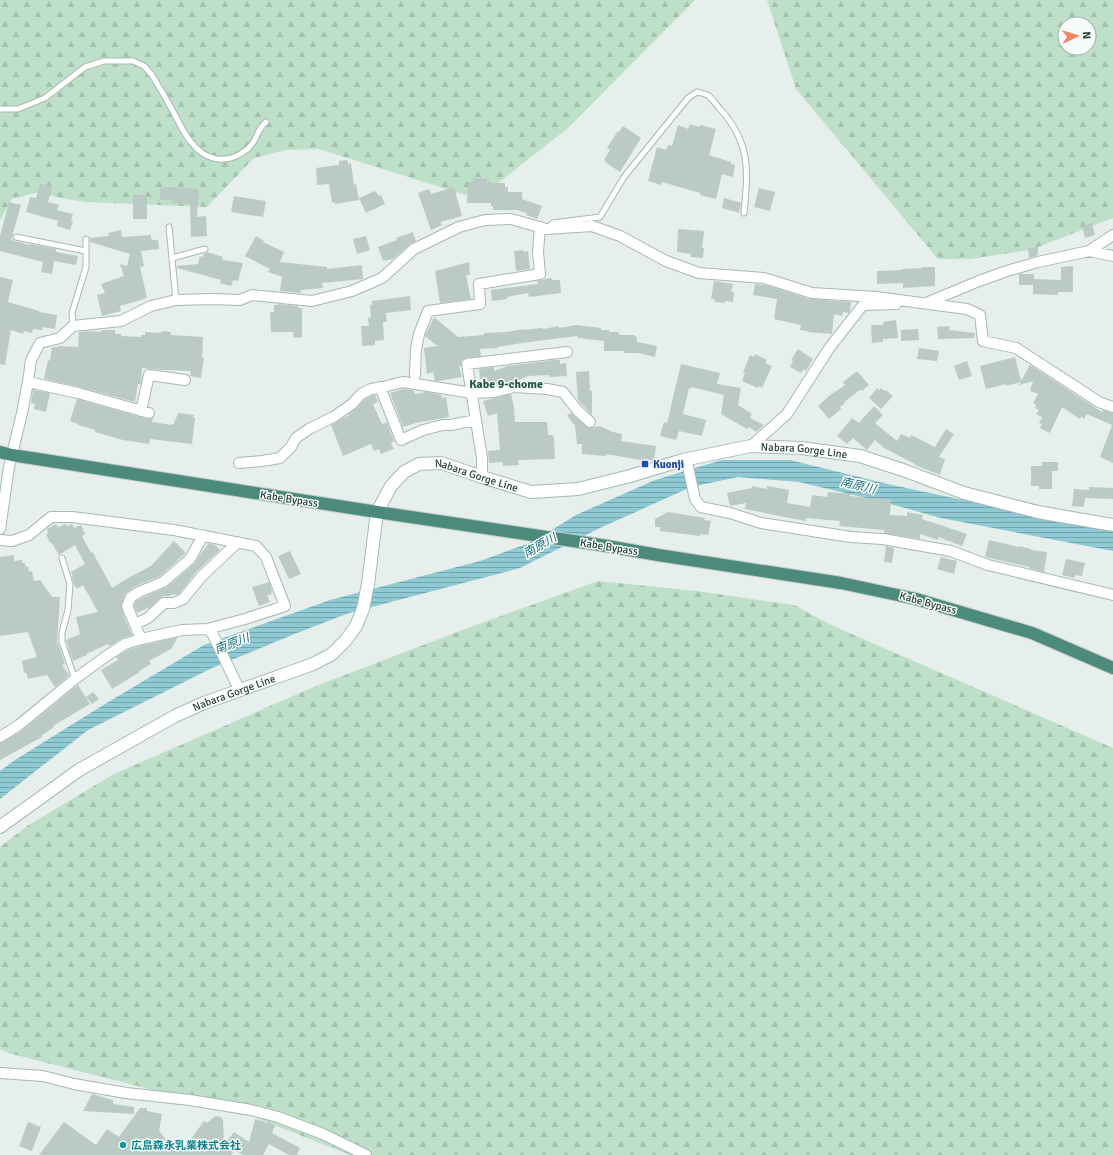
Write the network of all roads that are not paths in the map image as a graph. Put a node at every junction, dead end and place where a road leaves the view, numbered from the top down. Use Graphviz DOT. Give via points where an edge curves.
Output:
graph roads {
  1 [pos="0,108"];
  2 [pos="266,122"];
  3 [pos="744,213"];
  4 [pos="169,227"];
  5 [pos="543,228"];
  6 [pos="1113,235"];
  7 [pos="16,237"];
  8 [pos="86,239"];
  9 [pos="205,249"];
  10 [pos="86,251"];
  11 [pos="1088,251"];
  12 [pos="1113,256"];
  13 [pos="172,258"];
  14 [pos="176,300"];
  15 [pos="901,300"];
  16 [pos="924,304"];
  17 [pos="73,326"];
  18 [pos="567,352"];
  19 [pos="415,375"];
  20 [pos="185,380"];
  21 [pos="28,382"];
  22 [pos="380,387"];
  23 [pos="472,393"];
  24 [pos="1113,407"];
  25 [pos="476,420"];
  26 [pos="590,422"];
  27 [pos="751,446"];
  28 [pos="0,452"];
  29 [pos="12,455"];
  30 [pos="239,463"];
  31 [pos="686,464"];
  32 [pos="482,477"];
  33 [pos="377,512"];
  34 [pos="1113,525"];
  35 [pos="0,529"];
  36 [pos="203,536"];
  37 [pos="0,540"];
  38 [pos="238,542"];
  39 [pos="62,558"];
  40 [pos="1113,595"];
  41 [pos="134,624"];
  42 [pos="207,629"];
  43 [pos="141,639"];
  44 [pos="1113,668"];
  45 [pos="75,679"];
  46 [pos="240,691"];
  47 [pos="0,737"];
  48 [pos="0,827"];
  49 [pos="0,1073"];
  50 [pos="366,1155"];
  1 -- 2 [label="lane" via="18,109 45,98 85,67 104,61 133,61 144,66 152,75 190,142 215,160 229,159 252,147 262,125"];
  3 -- 5 [label="lane" via="746,164 741,142 728,118 708,95 697,92 688,98 624,177 600,217 553,224"];
  4 -- 13 [label="lane"];
  5 -- 14 [label="street" via="511,219 485,220 459,227 414,249 382,278 352,291 312,301 252,294 240,300"];
  5 -- 15 [label="street" via="592,226 620,236 666,261 699,273 764,278 812,293"];
  5 -- 19 [label="street" via="538,252 540,274 479,284 480,304 428,310 419,334"];
  6 -- 11 [label="street"];
  7 -- 10 [label="lane"];
  8 -- 10 [label="lane"];
  9 -- 13 [label="lane"];
  10 -- 17 [label="lane" via="86,267 72,313"];
  11 -- 12 [label="street"];
  11 -- 16 [label="street" via="1007,271"];
  13 -- 14 [label="lane"];
  14 -- 17 [label="street" via="151,306 121,321"];
  15 -- 16 [label="street"];
  15 -- 27 [label="street" via="896,304 863,305 830,347 787,414"];
  16 -- 24 [label="street" via="967,309 980,315 983,341 1016,348 1099,402"];
  17 -- 21 [label="street" via="60,338 40,343 31,360"];
  18 -- 23 [label="street" via="467,364"];
  20 -- 21 [label="street" via="149,375 145,412"];
  21 -- 29 [label="street"];
  22 -- 23 [label="street" via="403,382"];
  22 -- 25 [label="street" via="402,440 423,430"];
  22 -- 30 [label="street" via="361,394 335,416 296,438 280,458"];
  23 -- 25 [label="street"];
  23 -- 26 [label="street" via="494,392 514,387 563,392"];
  25 -- 32 [label="street"];
  27 -- 31 [label="main road, Nabara Gorge Line"];
  27 -- 34 [label="main road, Nabara Gorge Line" via="801,448 860,456 964,493 1038,512"];
  28 -- 29 [label="highway, Kabe Bypass"];
  29 -- 33 [label="highway, Kabe Bypass"];
  29 -- 35 [label="street"];
  31 -- 32 [label="main road, Nabara Gorge Line" via="578,489 531,492"];
  31 -- 40 [label="street" via="695,499 701,507 761,523 951,551 988,565"];
  32 -- 33 [label="main road, Nabara Gorge Line" via="440,463 419,464 404,472 390,486"];
  33 -- 44 [label="highway, Kabe Bypass" via="841,583 916,599 1032,633"];
  33 -- 46 [label="main road, Nabara Gorge Line" via="363,609 356,626 346,640 332,654 313,664"];
  36 -- 37 [label="street" via="72,517 51,517 29,535 12,541"];
  36 -- 38 [label="street"];
  36 -- 41 [label="street" via="190,559 169,577 130,597 127,606"];
  38 -- 41 [label="street" via="202,576 183,599 174,603 164,603 148,618"];
  38 -- 42 [label="street" via="256,546 266,557 284,606"];
  39 -- 45 [label="lane" via="70,584 62,642"];
  41 -- 43 [label="street"];
  42 -- 43 [label="street" via="182,630"];
  42 -- 46 [label="street" via="212,633"];
  43 -- 45 [label="street" via="125,644"];
  45 -- 47 [label="street" via="19,725"];
  46 -- 48 [label="main road, Nabara Gorge Line" via="174,716 79,770"];
  49 -- 50 [label="street" via="43,1076 126,1093 251,1110 317,1132"];
}
